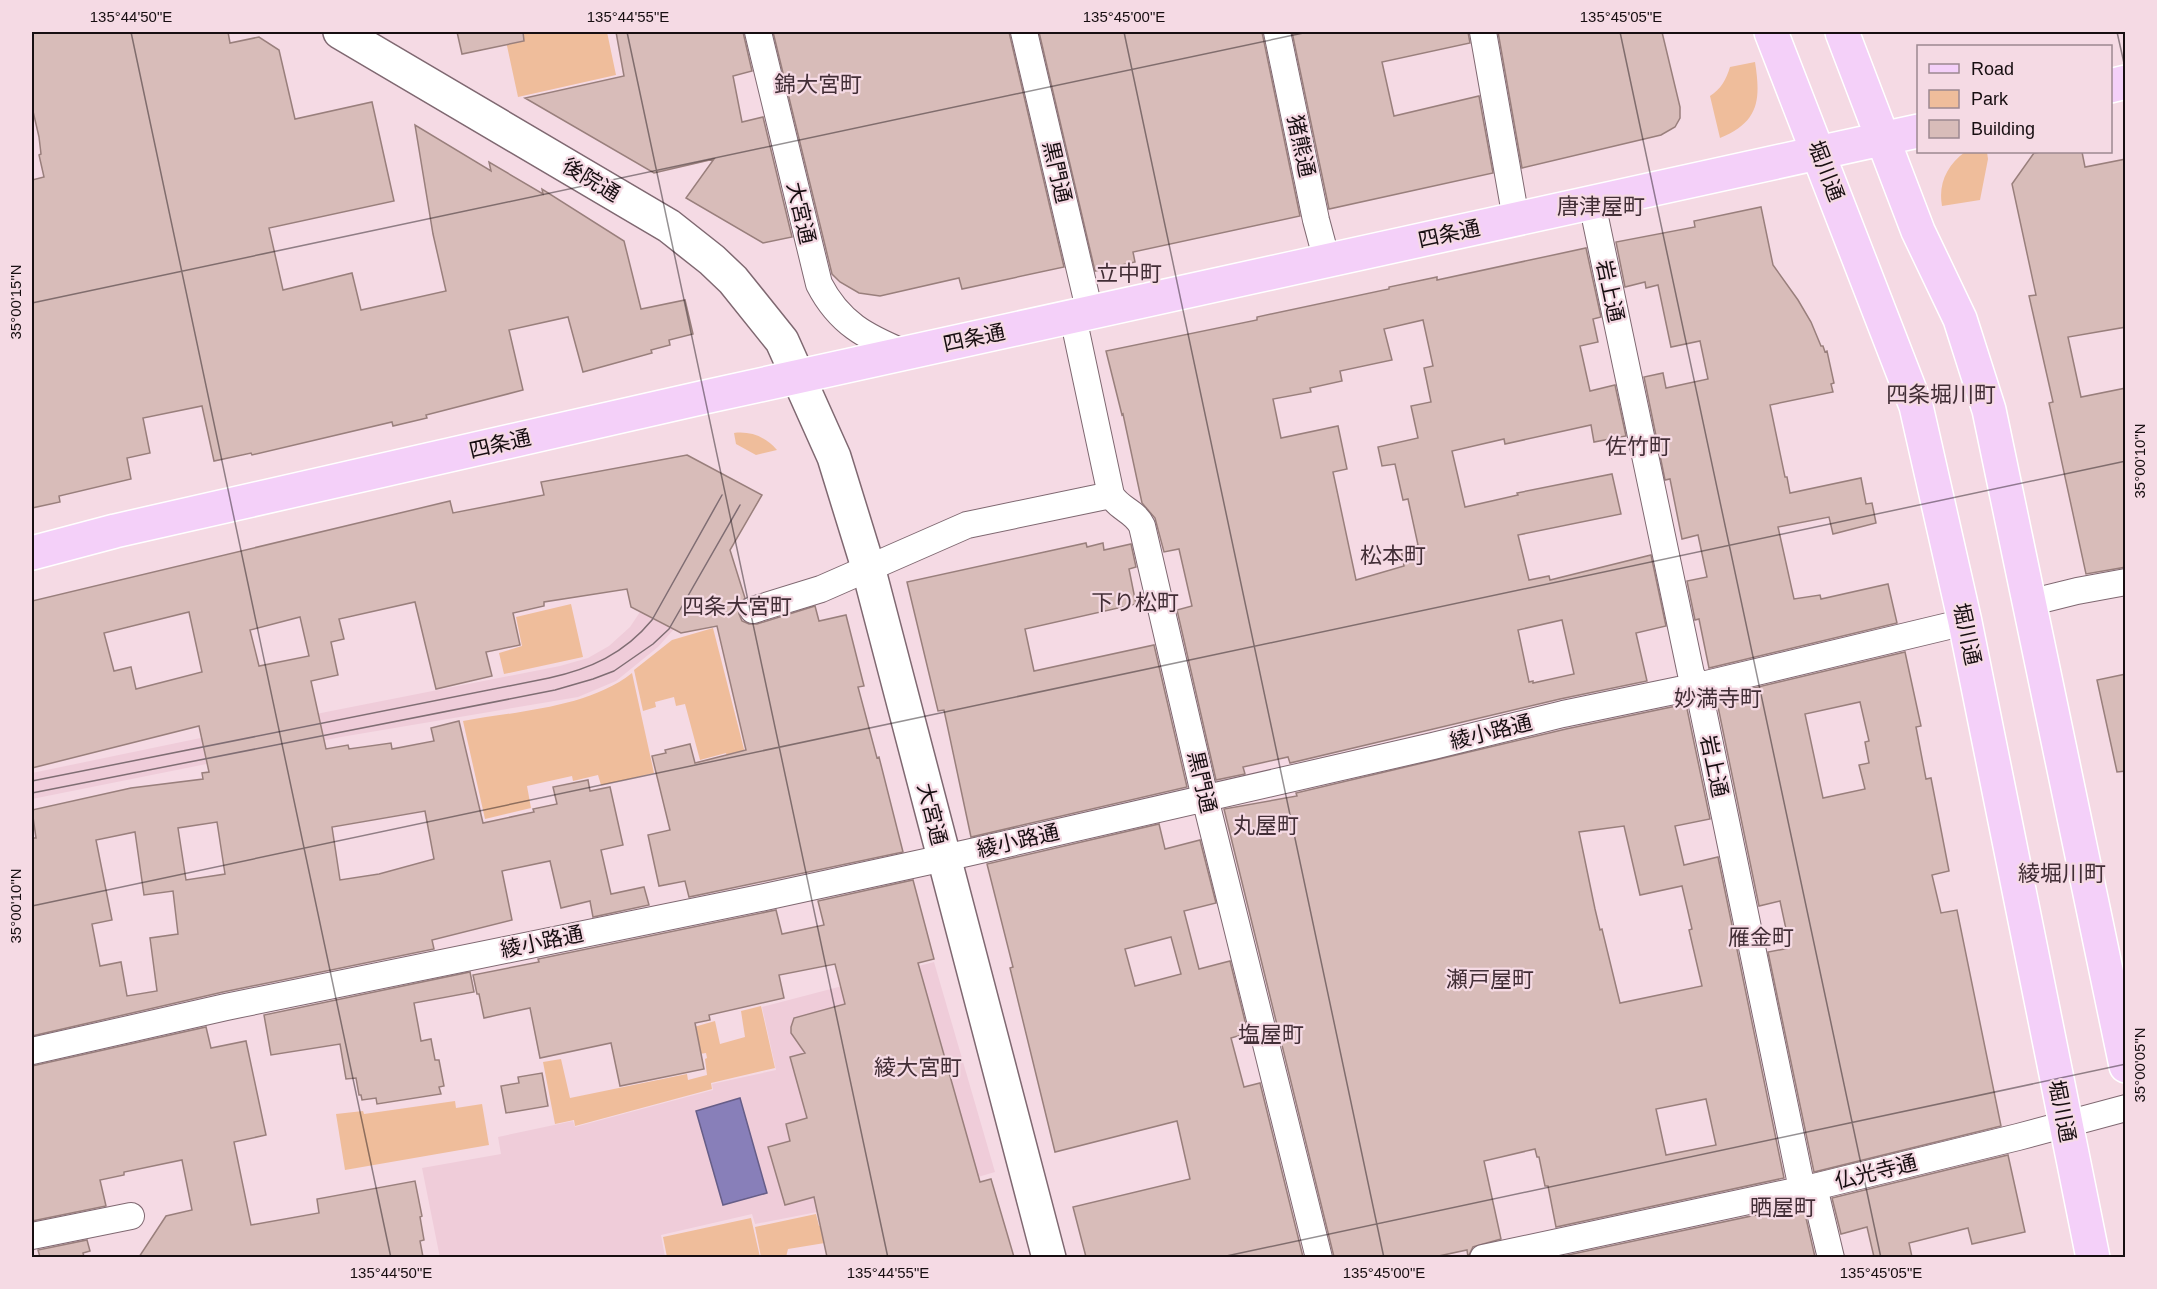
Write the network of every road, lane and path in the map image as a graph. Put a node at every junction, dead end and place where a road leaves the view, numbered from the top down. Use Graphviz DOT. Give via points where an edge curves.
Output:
graph roads {
  1 [pos="340,32"];
  2 [pos="758,32"];
  3 [pos="1024,32"];
  4 [pos="1277,32"];
  5 [pos="1483,32"];
  6 [pos="1771,32"];
  7 [pos="1842,32"];
  8 [pos="1917,131"];
  9 [pos="1884,139"];
  10 [pos="1819,152"];
  11 [pos="1592,202"];
  12 [pos="1516,219"];
  13 [pos="1327,261"];
  14 [pos="1082,315"];
  15 [pos="904,353"];
  16 [pos="798,377"];
  17 [pos="1111,495"];
  18 [pos="32,553"];
  19 [pos="868,567"];
  20 [pos="2126,582"];
  21 [pos="2029,603"];
  22 [pos="753,610"];
  23 [pos="1965,622"];
  24 [pos="1698,686"];
  25 [pos="1205,798"];
  26 [pos="944,858"];
  27 [pos="32,1051"];
  28 [pos="2126,1066"];
  29 [pos="2126,1108"];
  30 [pos="2065,1125"];
  31 [pos="1808,1188"];
  32 [pos="131,1216"];
  33 [pos="32,1236"];
  34 [pos="1049,1257"];
  35 [pos="1319,1257"];
  36 [pos="1483,1257"];
  37 [pos="1831,1257"];
  38 [pos="2093,1257"];
  1 -- 16 [label="street, 後院通" via="669,226 712,260 746,295 782,341"];
  2 -- 15 [label="street, 大宮通" via="819,284 838,313 855,329"];
  3 -- 14 [label="street, 黒門通"];
  4 -- 13 [label="street, 猪熊通"];
  5 -- 12 [label="street"];
  6 -- 10 [label="main road, 堀川通"];
  7 -- 9 [label="main road"];
  8 -- 9 [label="main road, 四条通"];
  9 -- 10 [label="main road, 四条通"];
  9 -- 21 [label="main road" via="1918,231 1960,319 1989,410"];
  10 -- 11 [label="main road, 四条通"];
  10 -- 23 [label="main road, 堀川通" via="1916,406"];
  11 -- 12 [label="main road, 四条通"];
  11 -- 24 [label="street, 岩上通" via="1691,675"];
  12 -- 13 [label="main road, 四条通"];
  13 -- 14 [label="main road, 四条通"];
  14 -- 15 [label="main road, 四条通"];
  14 -- 17 [label="street, 黒門通"];
  15 -- 16 [label="main road, 四条通"];
  16 -- 18 [label="main road, 四条通"];
  16 -- 19 [label="street, 大宮通" via="834,457"];
  17 -- 19 [label="street" via="968,525"];
  17 -- 25 [label="street, 黒門通" via="1142,526"];
  19 -- 22 [label="street" via="821,589"];
  19 -- 26 [label="street, 大宮通"];
  20 -- 21 [label="street"];
  21 -- 28 [label="main road"];
  23 -- 24 [label="street, 綾小路通"];
  23 -- 30 [label="main road, 堀川通"];
  24 -- 25 [label="street, 綾小路通"];
  24 -- 31 [label="street, 岩上通"];
  25 -- 26 [label="street, 綾小路通"];
  25 -- 35 [label="street, 黒門通"];
  26 -- 27 [label="street, 綾小路通"];
  26 -- 34 [label="street, 大宮通"];
  29 -- 30 [label="street, 仏光寺通"];
  30 -- 31 [label="street, 仏光寺通"];
  30 -- 38 [label="main road, 堀川通"];
  31 -- 36 [label="street, 仏光寺通"];
  31 -- 37 [label="street, 岩上通"];
  32 -- 33 [label="street"];
}
